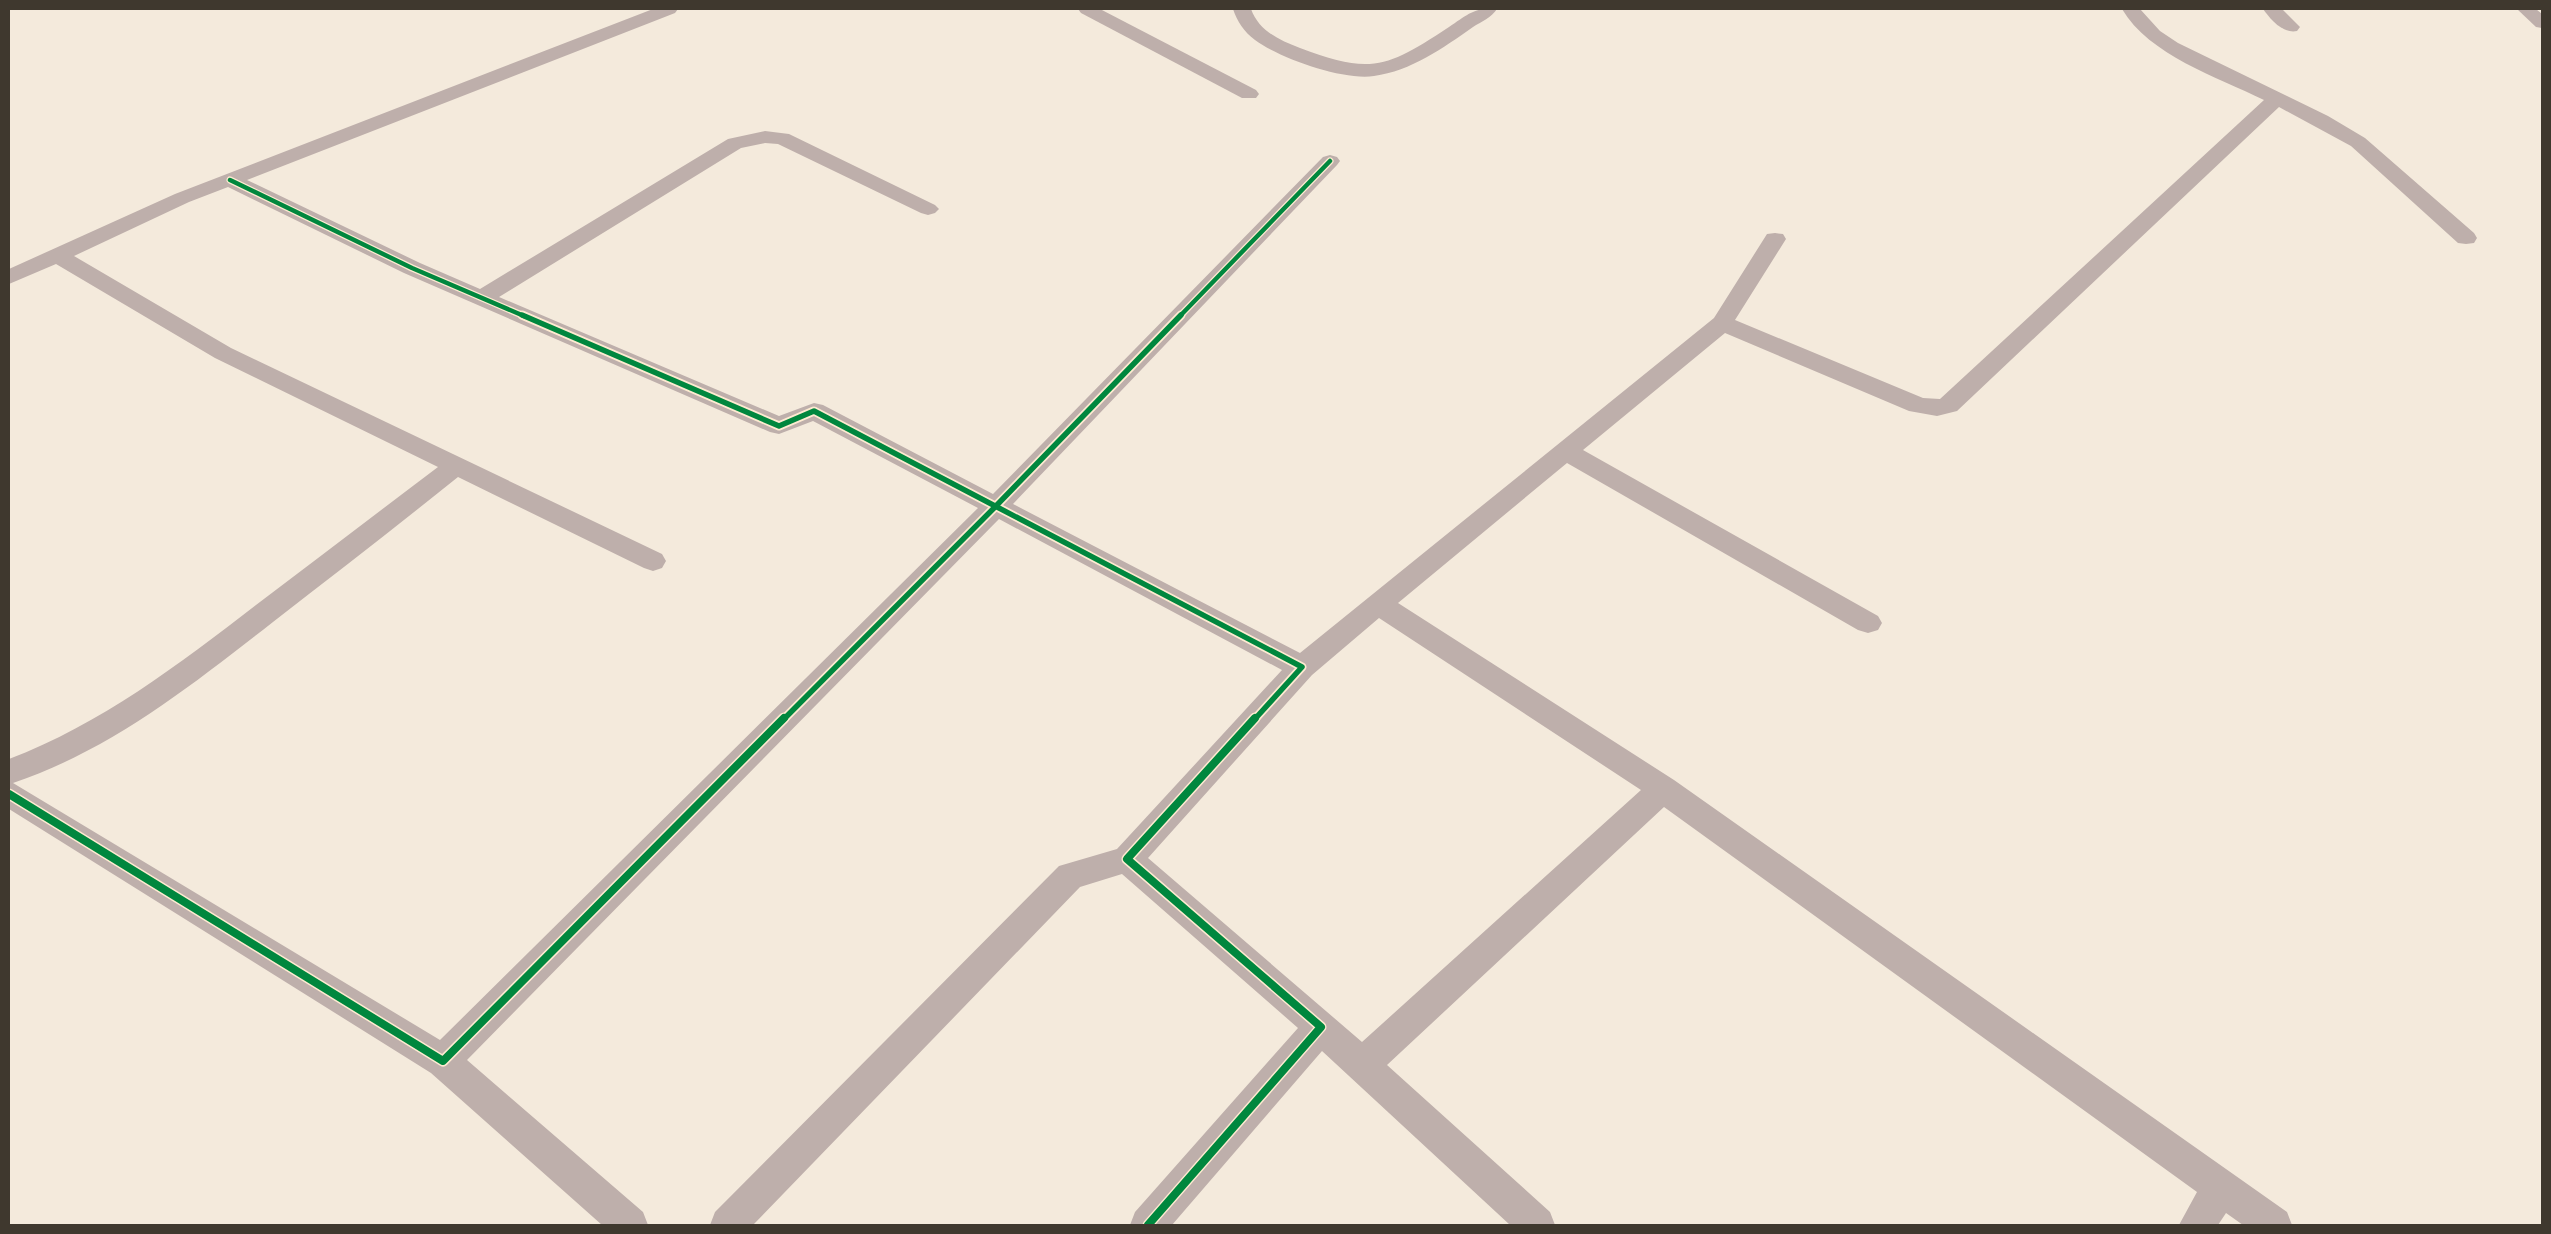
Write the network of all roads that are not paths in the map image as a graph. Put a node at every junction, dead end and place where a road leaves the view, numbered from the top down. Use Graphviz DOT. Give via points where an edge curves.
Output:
graph roads {
  1 [pos="670,9"];
  2 [pos="1087,9"];
  3 [pos="1242,9"];
  4 [pos="1488,9"];
  5 [pos="2132,9"];
  6 [pos="2272,9"];
  7 [pos="2526,9"];
  8 [pos="2542,23"];
  9 [pos="2291,27"];
  10 [pos="1249,94"];
  11 [pos="2277,98"];
  12 [pos="1330,160"];
  13 [pos="230,180"];
  14 [pos="928,208"];
  15 [pos="2466,238"];
  16 [pos="1775,239"];
  17 [pos="57,255"];
  18 [pos="9,277"];
  19 [pos="481,298"];
  20 [pos="1722,323"];
  21 [pos="1566,451"];
  22 [pos="455,467"];
  23 [pos="995,508"];
  24 [pos="653,561"];
  25 [pos="1378,604"];
  26 [pos="1868,623"];
  27 [pos="1302,667"];
  28 [pos="9,772"];
  29 [pos="1663,789"];
  30 [pos="9,794"];
  31 [pos="1127,859"];
  32 [pos="1321,1027"];
  33 [pos="443,1061"];
  34 [pos="1362,1065"];
  35 [pos="2221,1187"];
  36 [pos="630,1225"];
  37 [pos="728,1225"];
  38 [pos="1148,1225"];
  39 [pos="1537,1225"];
  40 [pos="2197,1225"];
  41 [pos="2274,1225"];
  1 -- 13 [label="street"];
  2 -- 10 [label="street"];
  3 -- 4 [label="street" via="1245,22 1255,32 1286,50 1357,72 1403,63"];
  5 -- 11 [label="street" via="2153,35 2170,47"];
  6 -- 9 [label="street"];
  7 -- 8 [label="street"];
  11 -- 15 [label="street" via="2358,142"];
  11 -- 20 [label="street" via="1948,405 1937,408 1918,406"];
  12 -- 23 [label="street"];
  13 -- 17 [label="street" via="182,198"];
  13 -- 19 [label="street"];
  14 -- 19 [label="street" via="782,138 748,139"];
  16 -- 20 [label="street"];
  17 -- 18 [label="street"];
  17 -- 22 [label="street" via="223,353"];
  19 -- 23 [label="street" via="779,426 814,411"];
  20 -- 21 [label="street"];
  21 -- 25 [label="street"];
  21 -- 26 [label="street"];
  22 -- 24 [label="street"];
  22 -- 28 [label="street" via="212,654 131,712 60,752"];
  23 -- 27 [label="street"];
  23 -- 33 [label="street"];
  25 -- 27 [label="street"];
  25 -- 29 [label="street"];
  27 -- 31 [label="street"];
  29 -- 34 [label="street"];
  29 -- 35 [label="street"];
  30 -- 33 [label="street"];
  31 -- 32 [label="street"];
  31 -- 37 [label="street" via="1070,876"];
  32 -- 34 [label="street"];
  32 -- 38 [label="street"];
  33 -- 36 [label="street"];
  34 -- 39 [label="street"];
  35 -- 40 [label="street"];
  35 -- 41 [label="street"];
}
